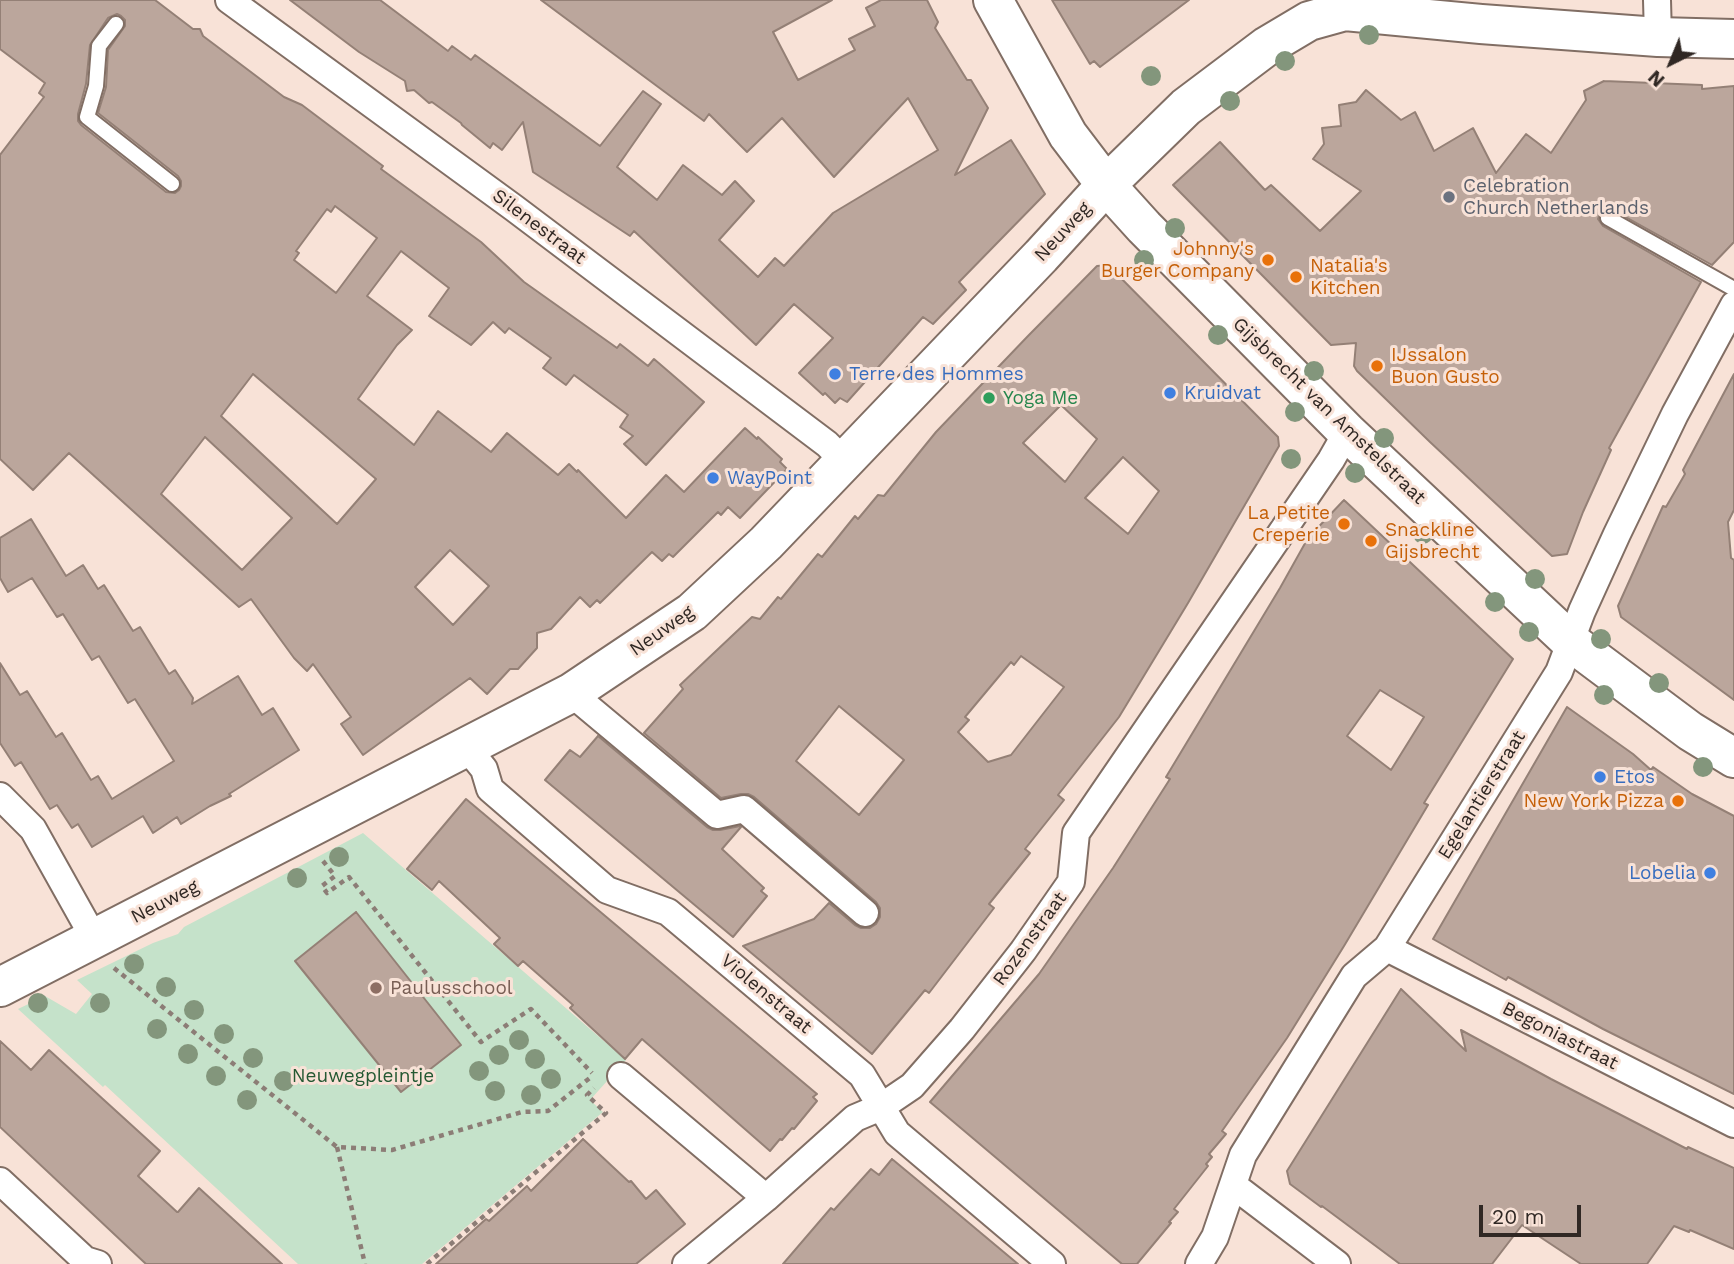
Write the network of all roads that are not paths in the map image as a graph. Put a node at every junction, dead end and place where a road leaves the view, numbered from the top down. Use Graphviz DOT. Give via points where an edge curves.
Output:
graph roads {
  1 [pos="229,0"];
  2 [pos="993,0"];
  3 [pos="1657,0"];
  4 [pos="1344,6"];
  5 [pos="116,24"];
  6 [pos="1658,37"];
  7 [pos="1734,39"];
  8 [pos="172,184"];
  9 [pos="1106,185"];
  10 [pos="1608,218"];
  11 [pos="1734,289"];
  12 [pos="1734,305"];
  13 [pos="1347,432"];
  14 [pos="844,461"];
  15 [pos="1571,642"];
  16 [pos="571,693"];
  17 [pos="467,748"];
  18 [pos="1734,758"];
  19 [pos="0,796"];
  20 [pos="865,913"];
  21 [pos="1387,948"];
  22 [pos="102,951"];
  23 [pos="0,987"];
  24 [pos="621,1076"];
  25 [pos="881,1107"];
  26 [pos="1734,1124"];
  27 [pos="0,1181"];
  28 [pos="1233,1185"];
  29 [pos="766,1198"];
  30 [pos="88,1263"];
  31 [pos="686,1264"];
  32 [pos="1052,1264"];
  33 [pos="1199,1264"];
  34 [pos="1337,1264"];
  1 -- 14 [label="street, Silenestraat" via="513,208"];
  2 -- 9 [label="street, Gijsbrecht van Amstelstraat" via="1069,135"];
  3 -- 6 [label="street"];
  4 -- 6 [label="street, Neuweg" via="1445,11"];
  4 -- 9 [label="street, Neuweg" via="1309,21 1225,76"];
  5 -- 8 [label="lane" via="99,46 96,86 87,117"];
  6 -- 7 [label="street, Neuweg"];
  9 -- 13 [label="street, Gijsbrecht van Amstelstraat"];
  9 -- 14 [label="street, Neuweg"];
  10 -- 11 [label="lane"];
  12 -- 15 [label="street, Egelantierstraat" via="1651,462"];
  13 -- 15 [label="street, Gijsbrecht van Amstelstraat"];
  13 -- 25 [label="street, Rozenstraat" via="1076,833 1071,882 962,1029 912,1086"];
  14 -- 16 [label="street, Neuweg" via="692,612"];
  15 -- 18 [label="street, Gijsbrecht van Amstelstraat" via="1690,731"];
  15 -- 21 [label="street, Egelantierstraat" via="1559,672"];
  16 -- 17 [label="street, Neuweg"];
  16 -- 20 [label="street" via="717,815 744,809"];
  17 -- 22 [label="street, Neuweg"];
  17 -- 25 [label="street, Violenstraat" via="484,769 490,789 607,890 668,912 862,1075"];
  19 -- 22 [label="street" via="33,829"];
  21 -- 26 [label="street, Begoniastraat"];
  21 -- 28 [label="street, Egelantierstraat" via="1354,976 1243,1155"];
  22 -- 23 [label="street, Neuweg"];
  24 -- 29 [label="street"];
  25 -- 29 [label="street, Rozenstraat" via="855,1118"];
  25 -- 32 [label="street, Violenstraat" via="897,1133"];
  27 -- 30 [label="street"];
  28 -- 33 [label="street, Egelantierstraat" via="1215,1237"];
  28 -- 34 [label="street"];
  29 -- 31 [label="street, Rozenstraat"];
}
